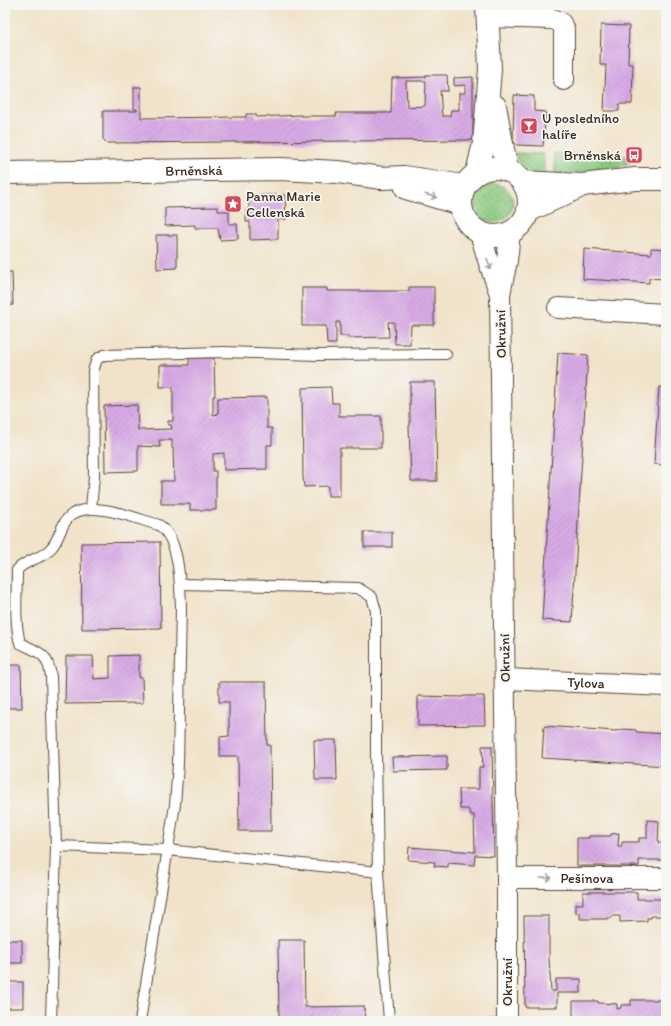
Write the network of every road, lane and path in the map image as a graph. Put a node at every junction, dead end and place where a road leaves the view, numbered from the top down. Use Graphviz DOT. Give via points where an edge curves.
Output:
graph roads {
  1 [pos="487,11"];
  2 [pos="490,69"];
  3 [pos="564,80"];
  4 [pos="5,173"];
  5 [pos="515,176"];
  6 [pos="666,179"];
  7 [pos="582,185"];
  8 [pos="467,188"];
  9 [pos="528,211"];
  10 [pos="480,233"];
  11 [pos="510,233"];
  12 [pos="500,294"];
  13 [pos="558,308"];
  14 [pos="666,314"];
  15 [pos="446,354"];
  16 [pos="91,508"];
  17 [pos="180,584"];
  18 [pos="505,679"];
  19 [pos="666,686"];
  20 [pos="56,846"];
  21 [pos="167,850"];
  22 [pos="378,872"];
  23 [pos="507,878"];
  24 [pos="666,878"];
  25 [pos="52,1021"];
  26 [pos="140,1021"];
  27 [pos="389,1021"];
  28 [pos="507,1021"];
  1 -- 2 [label="main road"];
  1 -- 3 [label="street" via="554,19 560,22 564,28"];
  2 -- 5 [label="main road" via="501,143"];
  2 -- 8 [label="main road" via="484,144"];
  4 -- 8 [label="main road, Brněnská" via="280,169 338,172 382,178 399,186"];
  5 -- 7 [label="main road" via="551,184"];
  5 -- 8 [label="main road" via="491,168"];
  5 -- 9 [label="main road" via="528,196"];
  6 -- 7 [label="main road" via="635,179"];
  7 -- 9 [label="main road"];
  8 -- 10 [label="main road" via="462,213 472,228"];
  9 -- 11 [label="main road" via="521,224"];
  10 -- 11 [label="main road" via="495,236"];
  10 -- 12 [label="street, Okružní, one-way"];
  11 -- 12 [label="street, Okružní"];
  12 -- 18 [label="street, Okružní"];
  13 -- 14 [label="street"];
  15 -- 16 [label="lane" via="318,355 224,352 104,355 97,359 93,370 94,477"];
  16 -- 17 [label="lane" via="159,525 164,529 175,551"];
  16 -- 20 [label="lane" via="67,518 52,548 22,564 17,570 17,620 20,643 45,656 50,665"];
  17 -- 21 [label="lane" via="182,608 178,764 175,805"];
  17 -- 22 [label="lane" via="358,588 372,596 376,611"];
  18 -- 19 [label="street, Tylova"];
  18 -- 23 [label="street, Okružní"];
  20 -- 21 [label="lane"];
  20 -- 25 [label="lane"];
  21 -- 22 [label="lane"];
  21 -- 26 [label="lane"];
  22 -- 27 [label="lane"];
  23 -- 24 [label="street, Pešinova, one-way"];
  23 -- 28 [label="street, Okružní"];
}
